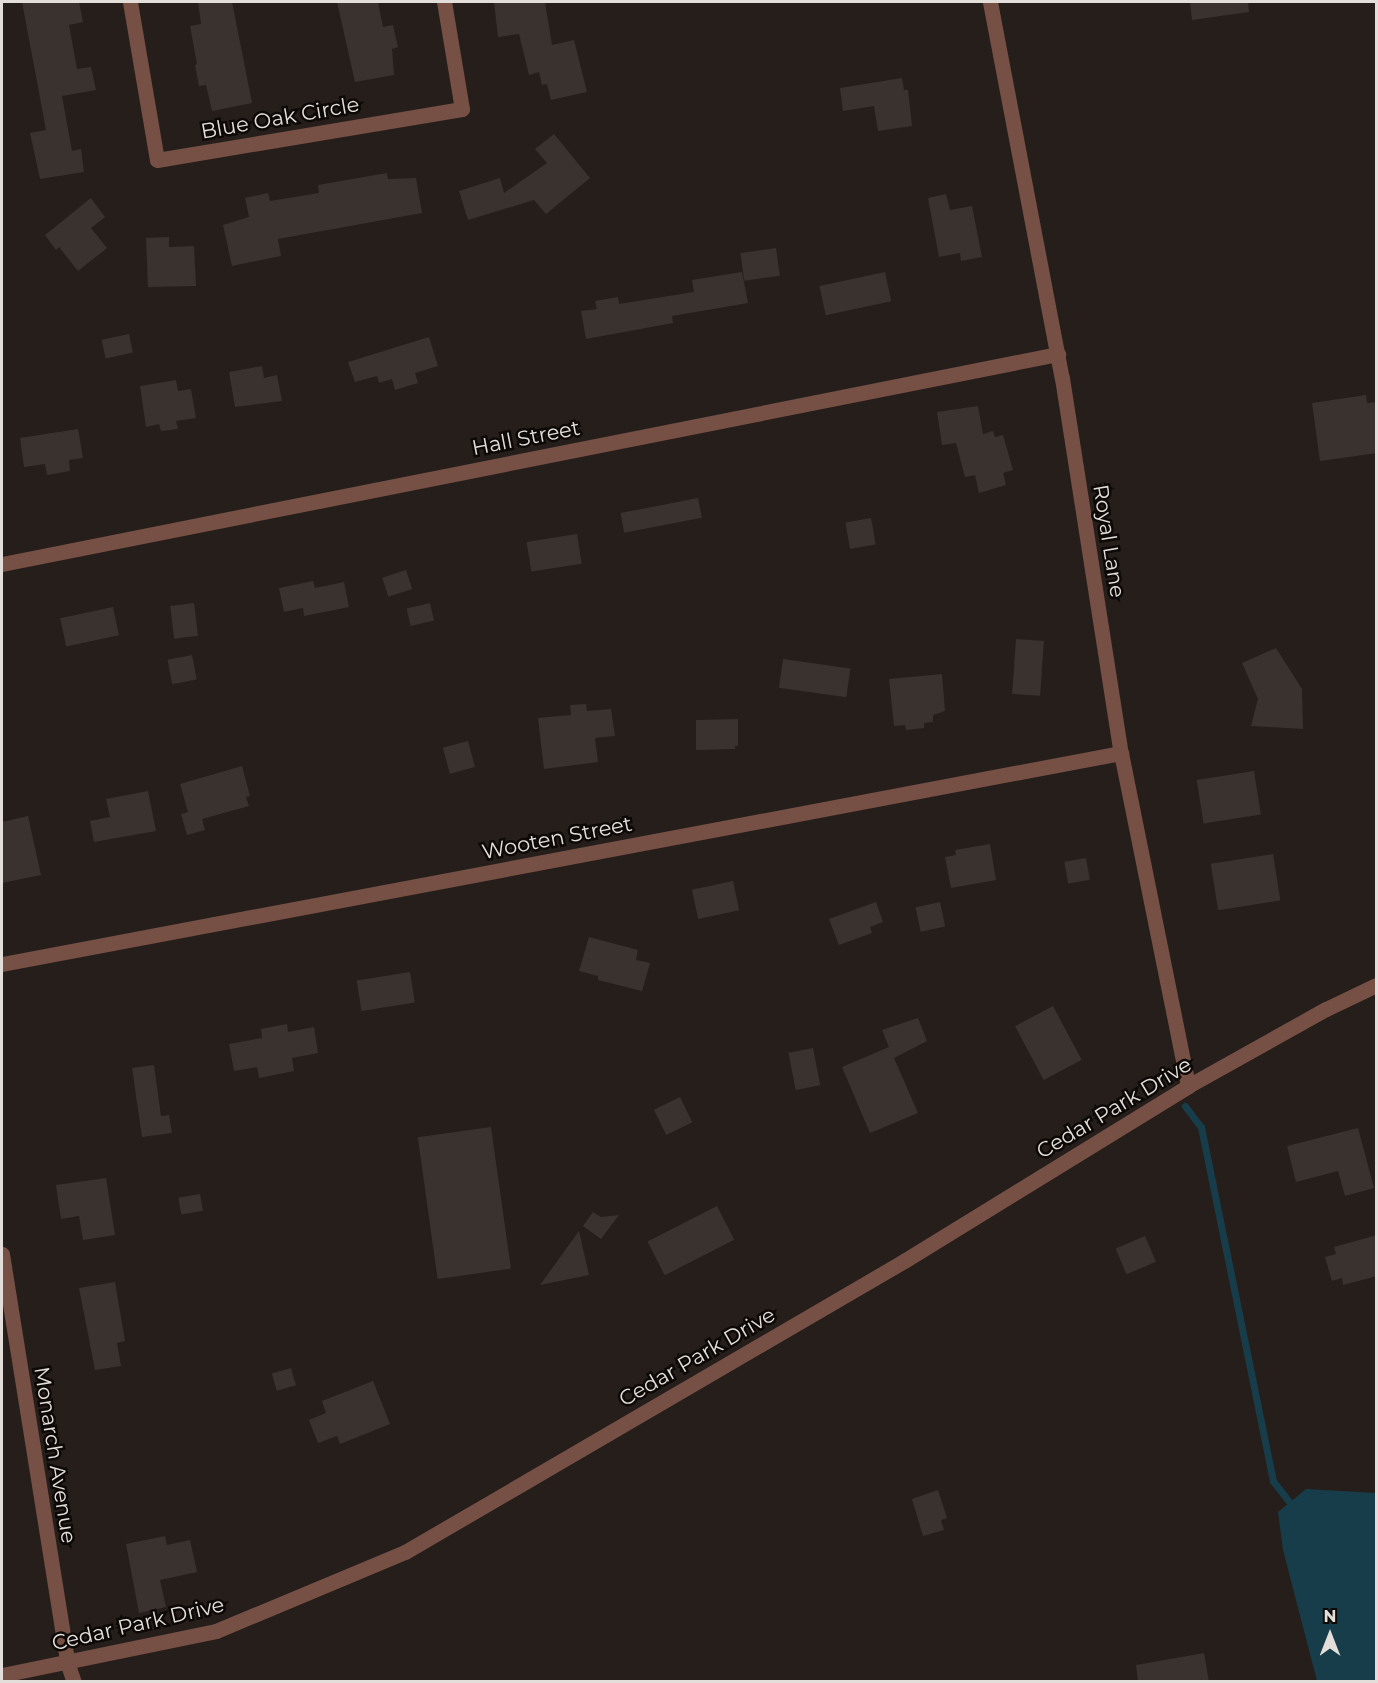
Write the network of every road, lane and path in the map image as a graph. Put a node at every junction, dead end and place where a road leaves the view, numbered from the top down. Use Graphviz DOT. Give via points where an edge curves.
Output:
graph roads {
  1 [pos="130,2"];
  2 [pos="444,2"];
  3 [pos="990,2"];
  4 [pos="1058,354"];
  5 [pos="2,564"];
  6 [pos="1121,753"];
  7 [pos="2,964"];
  8 [pos="1377,986"];
  9 [pos="1188,1086"];
  10 [pos="2,1254"];
  11 [pos="67,1662"];
  12 [pos="2,1675"];
  13 [pos="74,1682"];
  1 -- 2 [label="street, Blue Oak Circle" via="157,160 462,109"];
  3 -- 4 [label="street, Royal Lane"];
  4 -- 5 [label="street, Hall Street"];
  4 -- 6 [label="street, Royal Lane"];
  6 -- 7 [label="street, Wooten Street"];
  6 -- 9 [label="street, Royal Lane"];
  8 -- 9 [label="street, Cedar Park Drive" via="1326,1009"];
  9 -- 11 [label="street, Cedar Park Drive" via="904,1261 405,1552 216,1631"];
  10 -- 11 [label="street, Monarch Avenue"];
  11 -- 12 [label="street, Cedar Park Drive"];
  11 -- 13 [label="street, Monarch Avenue"];
}
